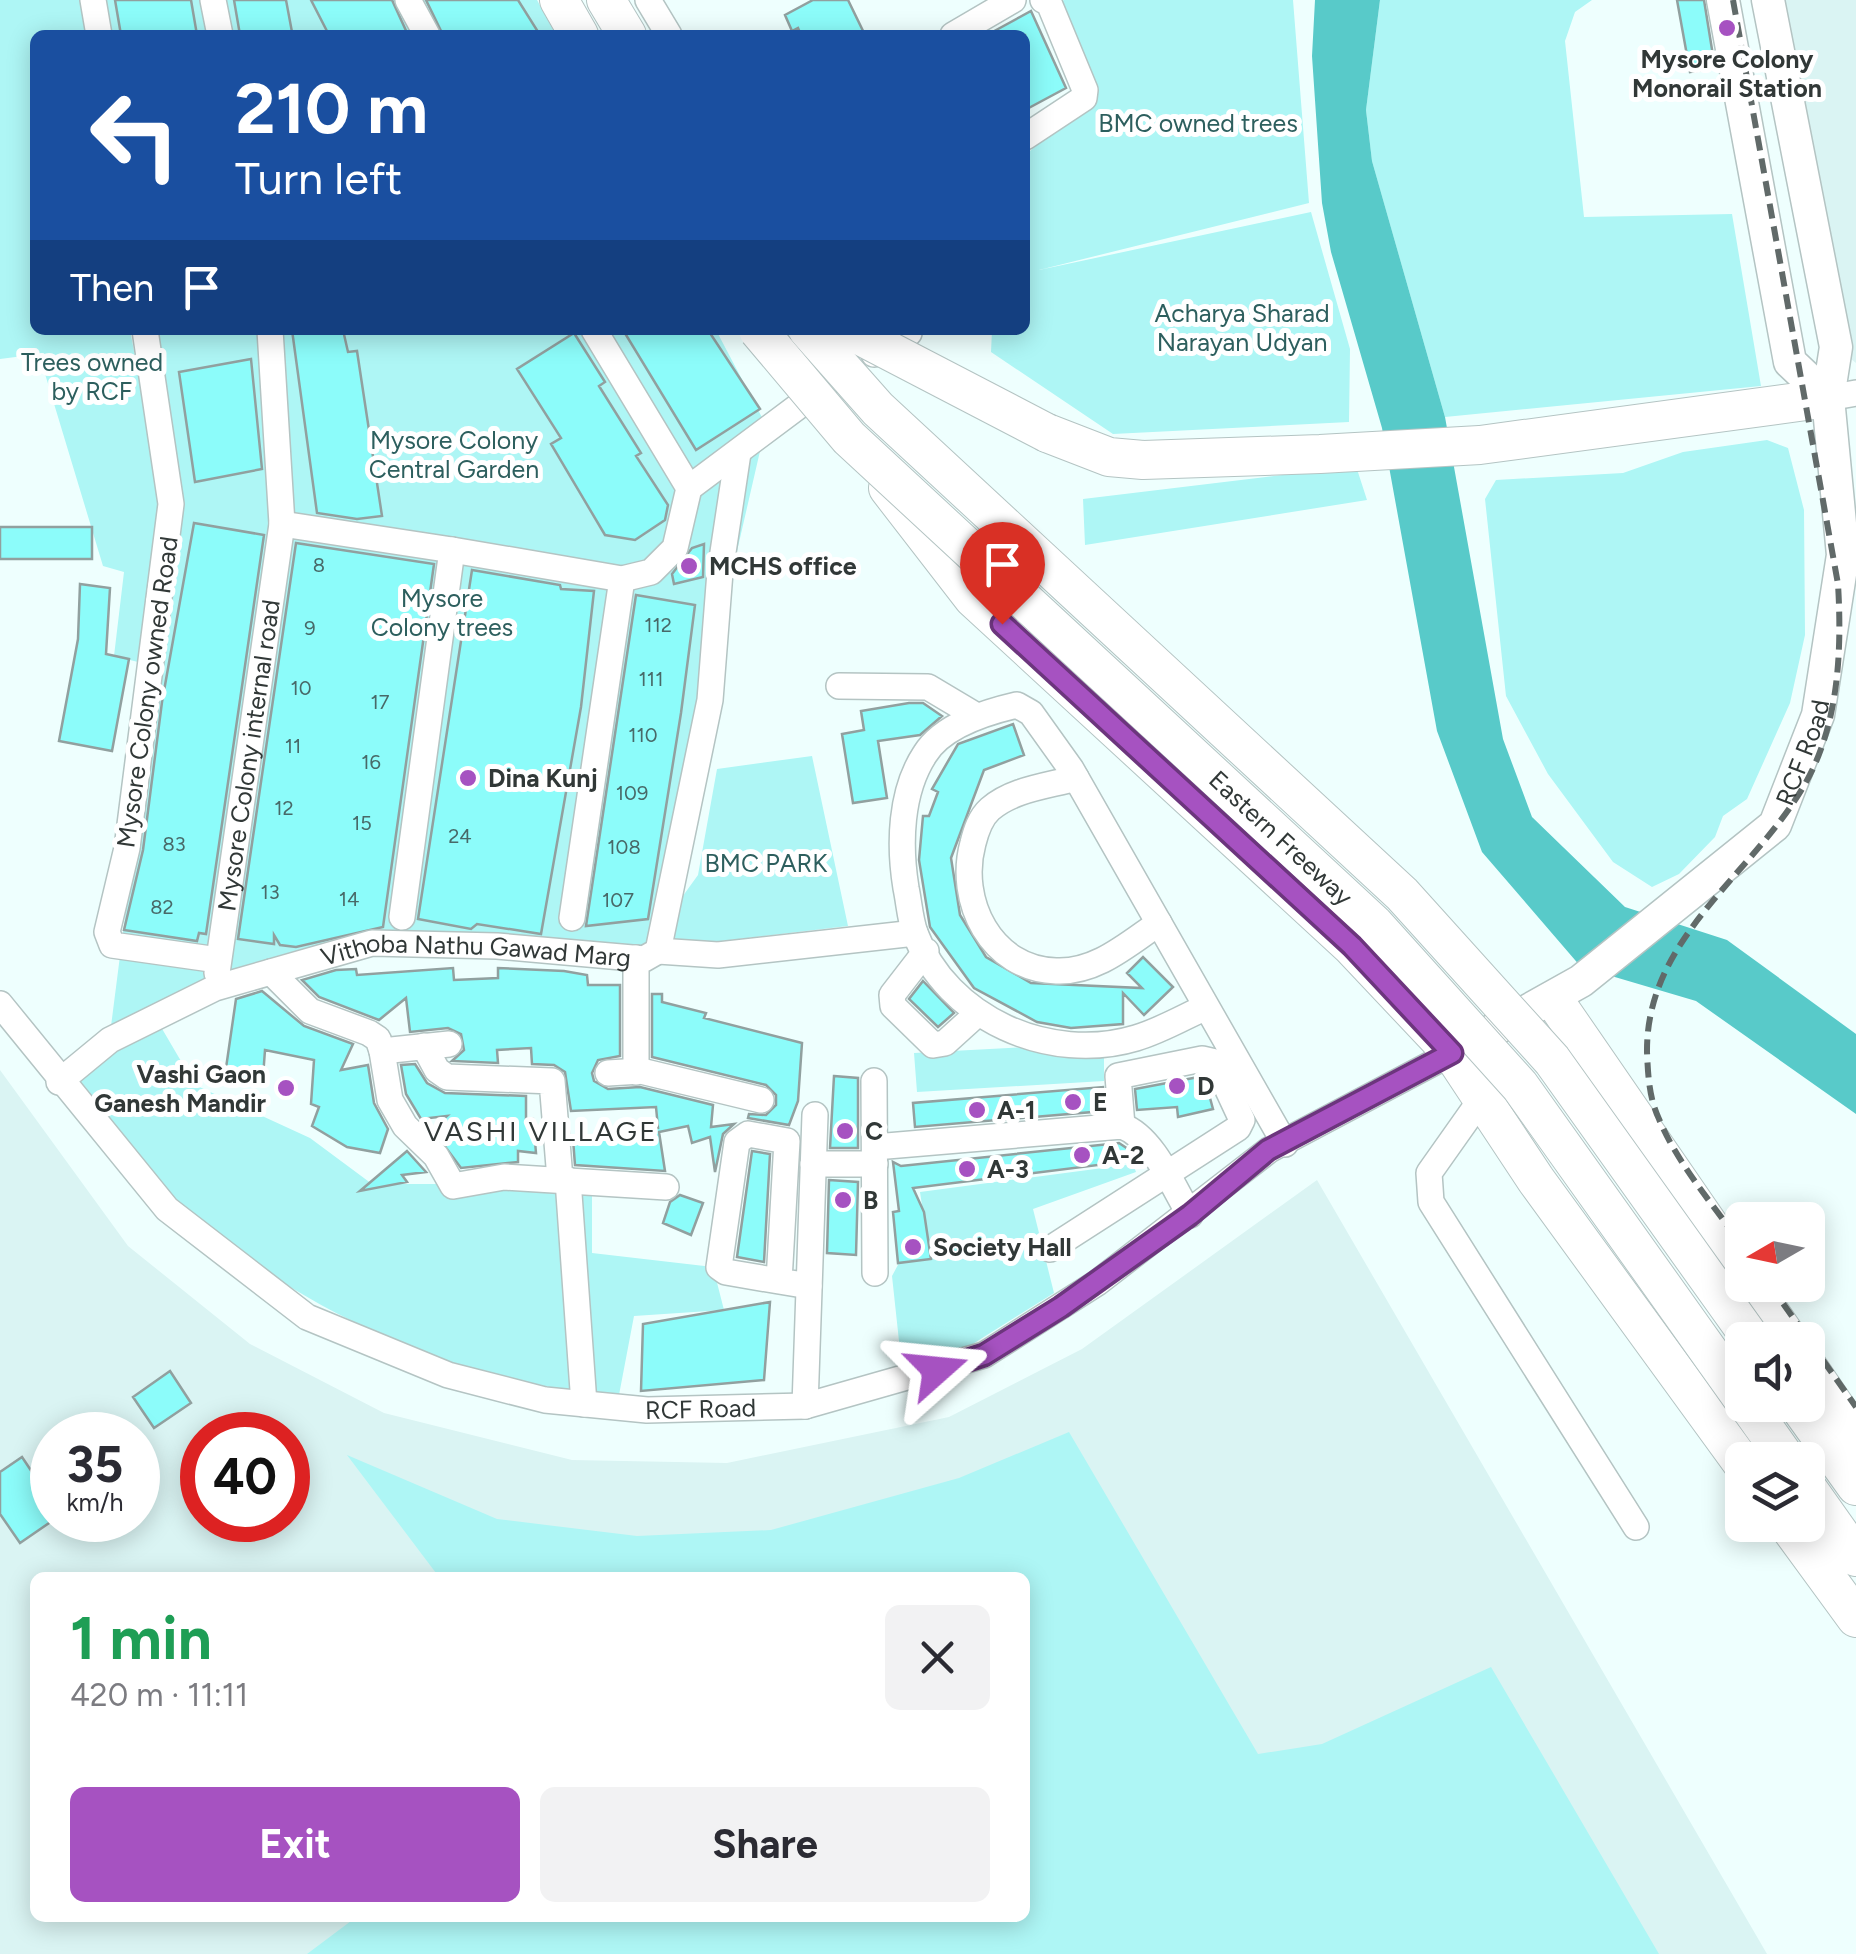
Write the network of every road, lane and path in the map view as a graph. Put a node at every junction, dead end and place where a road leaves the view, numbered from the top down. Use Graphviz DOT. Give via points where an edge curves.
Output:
graph roads {
  1 [pos="93,0"];
  2 [pos="213,0"];
  3 [pos="408,0"];
  4 [pos="559,0"];
  5 [pos="606,0"];
  6 [pos="648,0"];
  7 [pos="1013,0"];
  8 [pos="1041,0"];
  9 [pos="1723,0"];
  10 [pos="1768,0"];
  11 [pos="98,30"];
  12 [pos="219,30"];
  13 [pos="425,30"];
  14 [pos="576,30"];
  15 [pos="624,30"];
  16 [pos="666,30"];
  17 [pos="974,30"];
  18 [pos="976,30"];
  19 [pos="1030,133"];
  20 [pos="146,335"];
  21 [pos="270,335"];
  22 [pos="597,335"];
  23 [pos="762,335"];
  24 [pos="812,335"];
  25 [pos="859,335"];
  26 [pos="903,335"];
  27 [pos="1842,396"];
  28 [pos="848,438"];
  29 [pos="738,453"];
  30 [pos="689,488"];
  31 [pos="282,524"];
  32 [pos="452,550"];
  33 [pos="622,580"];
  34 [pos="839,686"];
  35 [pos="975,715"];
  36 [pos="1076,778"];
  37 [pos="402,916"];
  38 [pos="572,918"];
  39 [pos="1159,924"];
  40 [pos="920,942"];
  41 [pos="647,955"];
  42 [pos="218,960"];
  43 [pos="271,972"];
  44 [pos="215,988"];
  45 [pos="1567,990"];
  46 [pos="0,1004"];
  47 [pos="1206,1006"];
  48 [pos="976,1014"];
  49 [pos="382,1051"];
  50 [pos="1452,1053"];
  51 [pos="636,1072"];
  52 [pos="608,1073"];
  53 [pos="874,1081"];
  54 [pos="59,1082"];
  55 [pos="1482,1098"];
  56 [pos="761,1100"];
  57 [pos="815,1116"];
  58 [pos="1122,1126"];
  59 [pos="1285,1144"];
  60 [pos="875,1155"];
  61 [pos="814,1164"];
  62 [pos="1167,1177"];
  63 [pos="564,1179"];
  64 [pos="666,1187"];
  65 [pos="1190,1215"];
  66 [pos="1725,1245"];
  67 [pos="1050,1249"];
  68 [pos="875,1273"];
  69 [pos="779,1281"];
  70 [pos="809,1286"];
  71 [pos="1739,1322"];
  72 [pos="1725,1374"];
  73 [pos="1825,1391"];
  74 [pos="584,1404"];
  75 [pos="805,1406"];
  76 [pos="1810,1422"];
  77 [pos="1856,1437"];
  78 [pos="1727,1442"];
  79 [pos="1856,1486"];
  80 [pos="1825,1513"];
  81 [pos="1636,1527"];
  82 [pos="1800,1542"];
  83 [pos="1856,1556"];
  84 [pos="1856,1618"];
  1 -- 11 [label="street"];
  2 -- 12 [label="street"];
  3 -- 13 [label="street"];
  4 -- 14 [label="highway"];
  5 -- 15 [label="highway"];
  6 -- 16 [label="street"];
  7 -- 17 [label="street"];
  8 -- 18 [label="street"];
  8 -- 19 [label="street" via="1049,2 1085,90 1084,98"];
  9 -- 27 [label="main road" via="1790,362"];
  10 -- 27 [label="main road, RCF Road"];
  20 -- 42 [label="street, Mysore Colony owned Road" via="171,504 127,848 108,932 112,945"];
  21 -- 31 [label="street, Mysore Colony internal road"];
  22 -- 30 [label="street"];
  23 -- 28 [label="highway, Eastern Freeway, bridge"];
  24 -- 71 [label="highway, Eastern Freeway, bridge" via="878,409 1464,958 1552,1060"];
  25 -- 27 [label="highway, bridge" via="1046,433 1109,457 1143,460 1480,445"];
  26 -- 29 [label="street"];
  27 -- 45 [label="main road, RCF Road" via="1843,555 1818,715 1775,825"];
  28 -- 50 [label="highway, bridge" via="974,598 1352,946"];
  28 -- 72 [label="highway, Eastern Freeway, bridge" via="1434,986 1520,1086"];
  29 -- 30 [label="street"];
  29 -- 41 [label="street, Vithoba Nathu Gawad Marg" via="710,700"];
  30 -- 33 [label="street" via="676,548 651,572"];
  31 -- 32 [label="street"];
  31 -- 42 [label="street, Mysore Colony internal road"];
  32 -- 33 [label="street"];
  32 -- 37 [label="street"];
  33 -- 38 [label="street"];
  34 -- 35 [label="street" via="928,687"];
  35 -- 36 [label="street" via="1024,707"];
  35 -- 40 [label="street" via="925,752 907,799 900,854"];
  36 -- 39 [label="street"];
  36 -- 39 [label="street" via="1005,798 986,813 970,854 968,882 984,929 1027,967 1059,972 1094,966"];
  39 -- 47 [label="street"];
  40 -- 41 [label="street"];
  40 -- 48 [label="street"];
  40 -- 48 [label="street" via="892,995 893,1006 933,1045 945,1043"];
  41 -- 43 [label="street, Vithoba Nathu Gawad Marg" via="372,944"];
  41 -- 51 [label="street"];
  42 -- 44 [label="street, Mysore Colony internal road"];
  43 -- 44 [label="street, Vithoba Nathu Gawad Marg"];
  43 -- 49 [label="street" via="310,1011 378,1038"];
  44 -- 54 [label="street, Vithoba Nathu Gawad Marg" via="110,1040"];
  45 -- 50 [label="main road, RCF Road"];
  45 -- 66 [label="highway"];
  46 -- 54 [label="street, RCF Road"];
  47 -- 48 [label="street" via="1136,1038 1100,1044 1033,1040"];
  47 -- 59 [label="street"];
  49 -- 63 [label="street" via="390,1100 453,1186 504,1176"];
  49 -- 63 [label="street" via="437,1045 437,1070 447,1077 552,1081"];
  50 -- 55 [label="highway"];
  50 -- 59 [label="street, RCF Road"];
  51 -- 52 [label="street"];
  51 -- 56 [label="street"];
  53 -- 60 [label="street"];
  54 -- 74 [label="street, RCF Road" via="167,1209 307,1316 448,1375"];
  55 -- 78 [label="highway"];
  55 -- 81 [label="street" via="1429,1174 1431,1202"];
  57 -- 61 [label="street"];
  58 -- 60 [label="street"];
  58 -- 62 [label="street" via="1140,1138"];
  58 -- 62 [label="street" via="1118,1076 1215,1062 1241,1114 1238,1128"];
  59 -- 65 [label="street, RCF Road" via="1268,1150"];
  60 -- 61 [label="street"];
  60 -- 68 [label="street"];
  61 -- 70 [label="street"];
  62 -- 65 [label="street"];
  62 -- 67 [label="street"];
  63 -- 64 [label="street"];
  63 -- 74 [label="street"];
  65 -- 75 [label="street, RCF Road" via="984,1355"];
  69 -- 69 [label="street" via="726,1272 716,1260 737,1142 748,1134 787,1140"];
  69 -- 70 [label="street"];
  70 -- 75 [label="street"];
  73 -- 77 [label="highway"];
  74 -- 75 [label="street, RCF Road" via="647,1410"];
  76 -- 79 [label="highway"];
  80 -- 83 [label="highway"];
  82 -- 84 [label="highway"];
}
